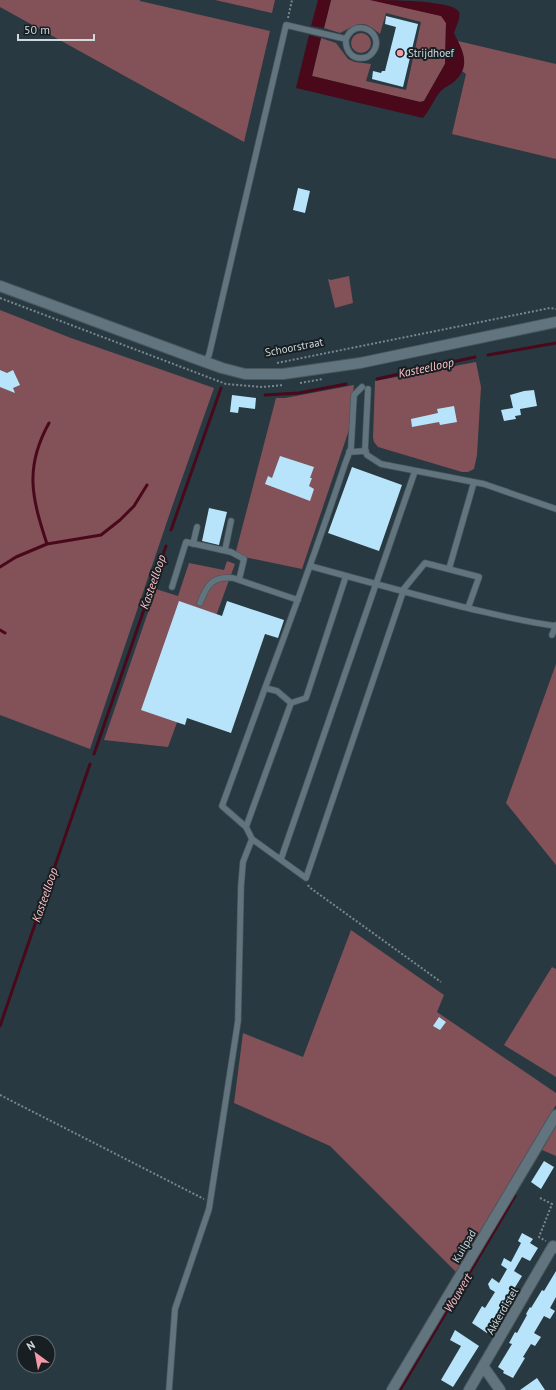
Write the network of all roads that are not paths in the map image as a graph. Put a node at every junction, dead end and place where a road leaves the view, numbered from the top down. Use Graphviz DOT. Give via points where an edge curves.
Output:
graph roads {
  1 [pos="346,39"];
  2 [pos="0,286"];
  3 [pos="556,322"];
  4 [pos="205,362"];
  5 [pos="349,452"];
  6 [pos="366,452"];
  7 [pos="415,471"];
  8 [pos="474,482"];
  9 [pos="556,509"];
  10 [pos="231,521"];
  11 [pos="197,527"];
  12 [pos="193,544"];
  13 [pos="226,550"];
  14 [pos="310,566"];
  15 [pos="449,569"];
  16 [pos="346,576"];
  17 [pos="239,580"];
  18 [pos="376,584"];
  19 [pos="172,587"];
  20 [pos="403,592"];
  21 [pos="298,600"];
  22 [pos="200,603"];
  23 [pos="468,608"];
  24 [pos="556,626"];
  25 [pos="552,635"];
  26 [pos="265,688"];
  27 [pos="291,703"];
  28 [pos="246,827"];
  29 [pos="252,839"];
  30 [pos="281,859"];
  31 [pos="556,1115"];
  32 [pos="555,1247"];
  33 [pos="483,1366"];
  34 [pos="169,1390"];
  35 [pos="392,1390"];
  36 [pos="469,1390"];
  37 [pos="500,1390"];
  1 -- 1 [label="lane" via="348,52 356,58 371,55 376,46 375,37 364,28 354,29"];
  1 -- 4 [label="lane" via="286,25"];
  2 -- 4 [label="street, Schoorstraat"];
  3 -- 4 [label="street, Schoorstraat" via="360,363 283,374 245,374"];
  5 -- 6 [label="lane"];
  5 -- 6 [label="lane" via="354,395 365,388"];
  5 -- 14 [label="lane"];
  6 -- 7 [label="lane" via="382,464"];
  7 -- 8 [label="lane"];
  7 -- 18 [label="lane"];
  8 -- 9 [label="lane"];
  8 -- 15 [label="lane"];
  10 -- 13 [label="lane"];
  11 -- 12 [label="lane"];
  12 -- 13 [label="lane"];
  12 -- 19 [label="lane" via="186,542"];
  13 -- 17 [label="lane" via="244,559"];
  14 -- 16 [label="lane"];
  14 -- 21 [label="lane"];
  15 -- 20 [label="lane" via="425,563"];
  15 -- 23 [label="lane" via="479,577"];
  16 -- 18 [label="lane"];
  16 -- 27 [label="lane" via="306,698"];
  17 -- 21 [label="lane"];
  17 -- 22 [label="lane" via="222,577 212,582"];
  18 -- 20 [label="lane"];
  18 -- 30 [label="lane"];
  20 -- 23 [label="lane"];
  20 -- 30 [label="lane" via="306,878"];
  21 -- 26 [label="lane"];
  23 -- 24 [label="lane"];
  24 -- 25 [label="lane"];
  26 -- 27 [label="lane" via="277,691"];
  26 -- 28 [label="lane" via="222,806"];
  27 -- 28 [label="lane"];
  28 -- 29 [label="lane"];
  29 -- 30 [label="lane"];
  29 -- 34 [label="lane" via="243,862 238,1021 210,1203 175,1309"];
  31 -- 35 [label="street, Kuilpad"];
  32 -- 33 [label="street, Akkerdistel"];
  33 -- 36 [label="street, Akkerdistel"];
  33 -- 37 [label="street"];
}
